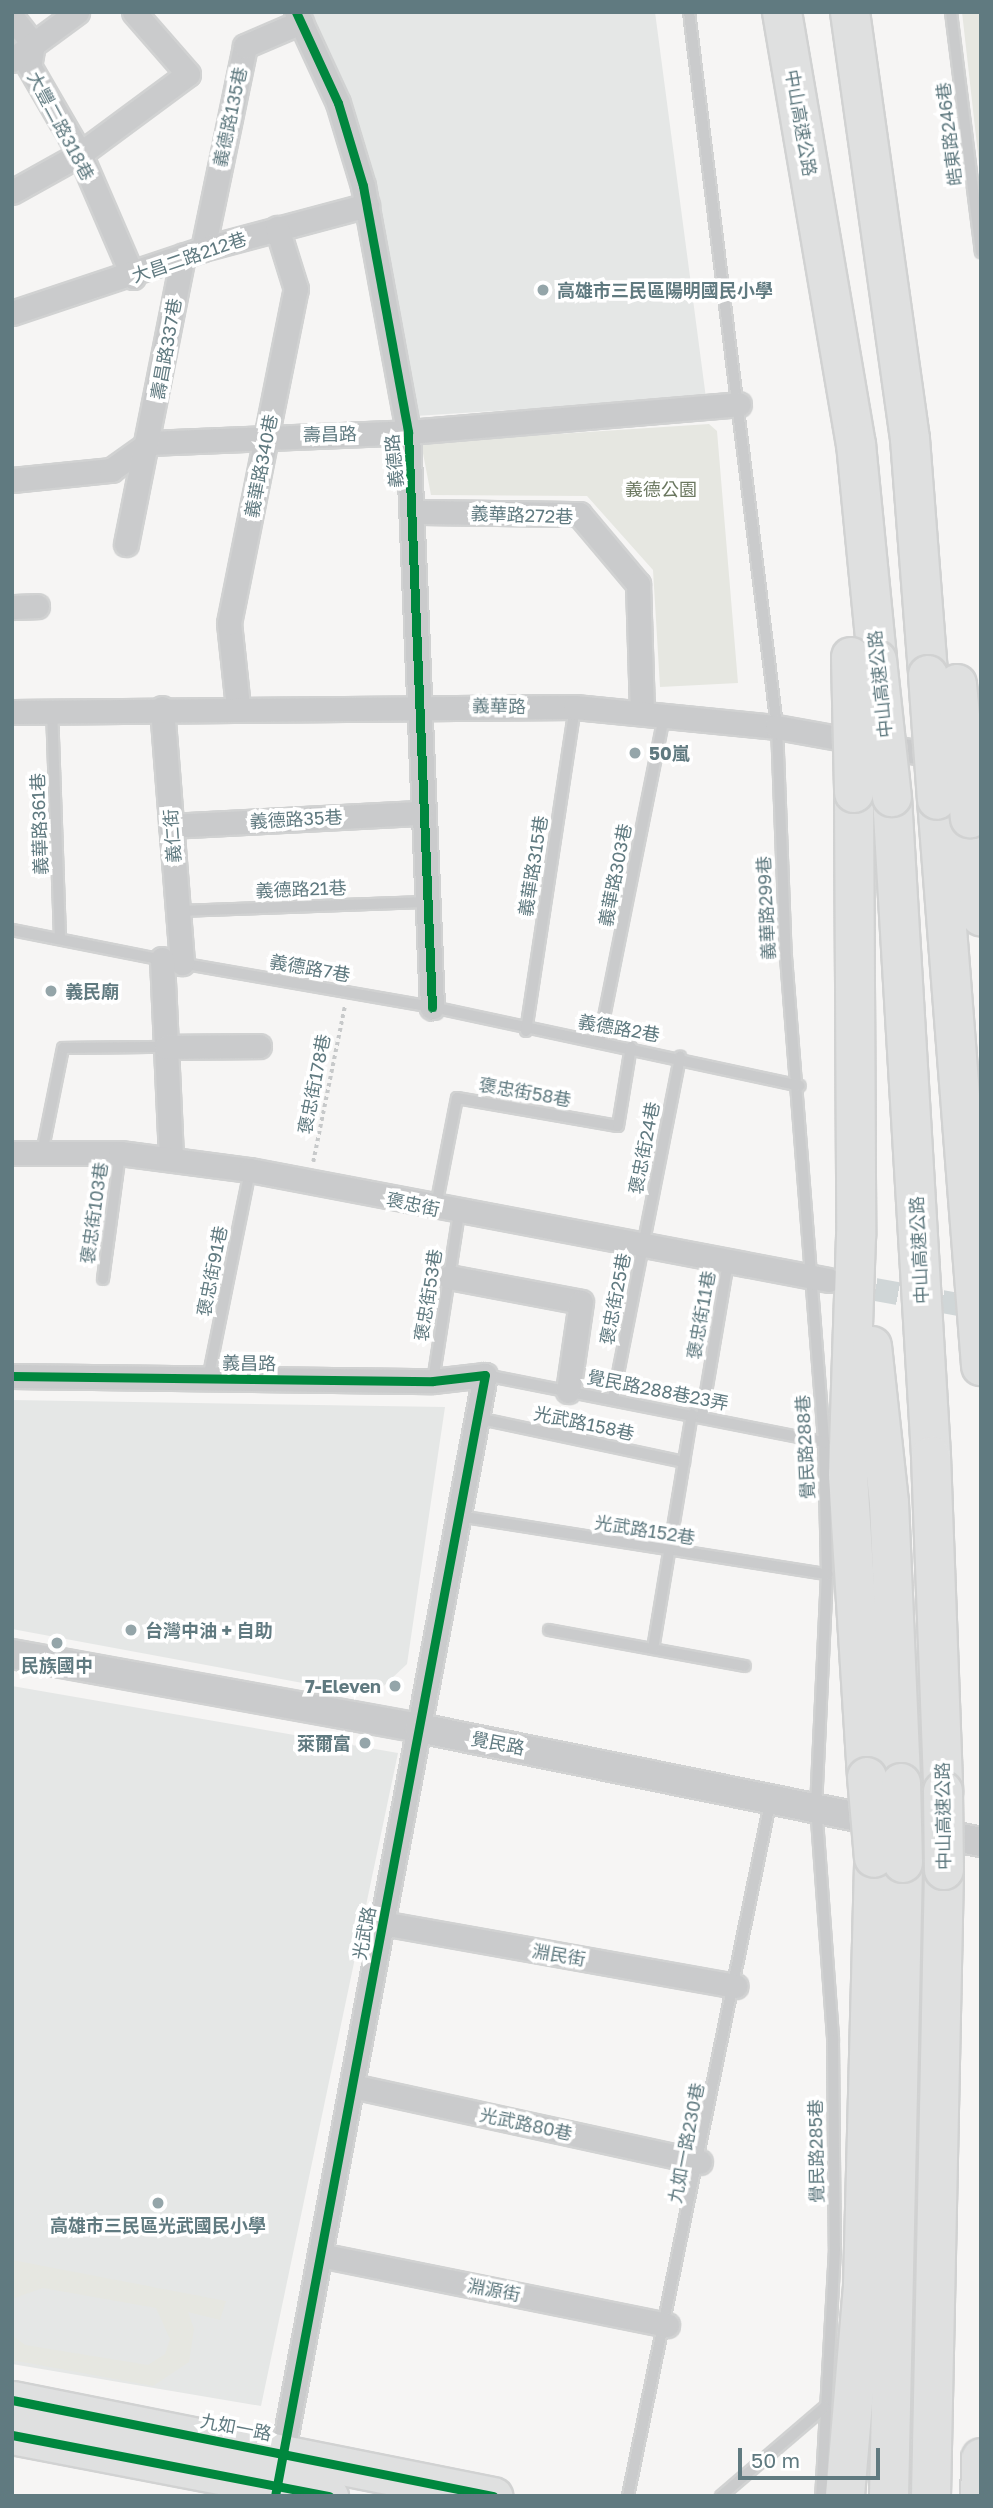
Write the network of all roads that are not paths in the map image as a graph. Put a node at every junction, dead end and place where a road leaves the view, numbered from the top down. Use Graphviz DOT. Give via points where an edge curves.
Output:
graph roads {
  1 [pos="76,12"];
  2 [pos="134,12"];
  3 [pos="689,12"];
  4 [pos="782,12"];
  5 [pos="850,12"];
  6 [pos="951,12"];
  7 [pos="12,17"];
  8 [pos="299,17"];
  9 [pos="33,44"];
  10 [pos="12,60"];
  11 [pos="80,154"];
  12 [pos="12,192"];
  13 [pos="368,205"];
  14 [pos="278,228"];
  15 [pos="193,252"];
  16 [pos="981,253"];
  17 [pos="133,277"];
  18 [pos="12,313"];
  19 [pos="739,404"];
  20 [pos="408,432"];
  21 [pos="267,435"];
  22 [pos="149,443"];
  23 [pos="12,481"];
  24 [pos="415,512"];
  25 [pos="126,544"];
  26 [pos="37,606"];
  27 [pos="12,607"];
  28 [pos="864,658"];
  29 [pos="423,705"];
  30 [pos="238,707"];
  31 [pos="575,707"];
  32 [pos="162,708"];
  33 [pos="52,709"];
  34 [pos="12,712"];
  35 [pos="653,714"];
  36 [pos="777,727"];
  37 [pos="981,764"];
  38 [pos="953,809"];
  39 [pos="421,813"];
  40 [pos="171,826"];
  41 [pos="426,902"];
  42 [pos="178,911"];
  43 [pos="981,916"];
  44 [pos="12,930"];
  45 [pos="60,938"];
  46 [pos="172,961"];
  47 [pos="432,1007"];
  48 [pos="526,1031"];
  49 [pos="600,1042"];
  50 [pos="259,1046"];
  51 [pos="166,1047"];
  52 [pos="631,1047"];
  53 [pos="680,1057"];
  54 [pos="800,1086"];
  55 [pos="12,1153"];
  56 [pos="42,1153"];
  57 [pos="120,1153"];
  58 [pos="171,1159"];
  59 [pos="250,1170"];
  60 [pos="435,1208"];
  61 [pos="459,1213"];
  62 [pos="643,1247"];
  63 [pos="728,1262"];
  64 [pos="449,1277"];
  65 [pos="821,1278"];
  66 [pos="103,1279"];
  67 [pos="981,1366"];
  68 [pos="12,1376"];
  69 [pos="485,1376"];
  70 [pos="208,1379"];
  71 [pos="433,1381"];
  72 [pos="568,1391"];
  73 [pos="613,1399"];
  74 [pos="697,1415"];
  75 [pos="477,1418"];
  76 [pos="824,1442"];
  77 [pos="684,1462"];
  78 [pos="459,1516"];
  79 [pos="670,1552"];
  80 [pos="827,1574"];
  81 [pos="549,1630"];
  82 [pos="653,1649"];
  83 [pos="12,1654"];
  84 [pos="745,1666"];
  85 [pos="419,1728"];
  86 [pos="772,1796"];
  87 [pos="816,1806"];
  88 [pos="981,1842"];
  89 [pos="888,1861"];
  90 [pos="382,1923"];
  91 [pos="735,1986"];
  92 [pos="352,2087"];
  93 [pos="700,2162"];
  94 [pos="320,2255"];
  95 [pos="667,2325"];
  96 [pos="12,2400"];
  97 [pos="825,2407"];
  98 [pos="12,2435"];
  99 [pos="981,2458"];
  100 [pos="278,2478"];
  101 [pos="329,2496"];
  102 [pos="494,2496"];
  103 [pos="628,2496"];
  104 [pos="721,2496"];
  105 [pos="821,2496"];
  106 [pos="845,2496"];
  107 [pos="889,2496"];
  108 [pos="931,2496"];
  109 [pos="980,2496"];
  1 -- 9 [label="street"];
  2 -- 11 [label="street" via="188,74"];
  3 -- 19 [label="lane, 義華路299巷"];
  4 -- 28 [label="highway, 中山高速公路" via="856,444"];
  5 -- 38 [label="highway, bridge" via="943,680"];
  6 -- 16 [label="lane, 皓東路246巷"];
  7 -- 9 [label="street, 大豐二路318巷"];
  8 -- 13 [label="street, 義德路" via="338,103"];
  8 -- 15 [label="street, 義德路135巷" via="245,46"];
  9 -- 10 [label="street"];
  9 -- 11 [label="street, 大豐二路318巷" via="29,66"];
  11 -- 12 [label="street"];
  11 -- 17 [label="street, 大豐二路318巷"];
  13 -- 14 [label="street, 大昌二路212巷"];
  13 -- 20 [label="street, 義德路"];
  14 -- 15 [label="street, 大昌二路212巷"];
  14 -- 21 [label="street, 義華路340巷" via="296,289"];
  15 -- 17 [label="street, 大昌二路212巷"];
  15 -- 22 [label="street, 壽昌路337巷"];
  17 -- 18 [label="street, 大昌二路212巷"];
  19 -- 20 [label="street, 壽昌路"];
  19 -- 36 [label="lane, 義華路299巷"];
  20 -- 21 [label="street, 壽昌路"];
  20 -- 24 [label="street, 義德路"];
  21 -- 22 [label="street, 壽昌路"];
  21 -- 30 [label="street, 義華路340巷" via="229,623"];
  22 -- 23 [label="street" via="111,470"];
  22 -- 25 [label="street, 壽昌路337巷"];
  24 -- 29 [label="street, 義德路"];
  24 -- 35 [label="street, 義華路272巷" via="579,514 638,584"];
  26 -- 27 [label="street"];
  28 -- 89 [label="highway, bridge" via="853,793 856,1236 848,1475 884,1780"];
  28 -- 108 [label="highway, 中山高速公路, bridge" via="892,797 930,1442 943,1791"];
  29 -- 30 [label="street, 義華路"];
  29 -- 31 [label="street, 義華路"];
  29 -- 39 [label="street, 義德路"];
  30 -- 32 [label="street, 義華路"];
  31 -- 35 [label="street, 義華路"];
  31 -- 48 [label="lane, 義華路315巷"];
  32 -- 33 [label="street, 義華路"];
  32 -- 40 [label="street, 義仁街"];
  33 -- 34 [label="street, 義華路"];
  33 -- 45 [label="lane, 義華路361巷"];
  35 -- 36 [label="street, 義華路"];
  35 -- 49 [label="lane, 義華路303巷"];
  36 -- 37 [label="street, 義華路"];
  36 -- 54 [label="lane, 義華路299巷" via="786,957"];
  38 -- 43 [label="highway"];
  38 -- 67 [label="highway"];
  39 -- 40 [label="street, 義德路35巷"];
  39 -- 41 [label="street, 義德路"];
  40 -- 42 [label="street, 義仁街"];
  41 -- 42 [label="lane, 義德路21巷"];
  41 -- 47 [label="street, 義德路"];
  42 -- 46 [label="street, 義仁街"];
  44 -- 45 [label="lane"];
  45 -- 46 [label="lane"];
  46 -- 47 [label="lane, 義德路7巷"];
  46 -- 51 [label="street, 義仁街"];
  47 -- 48 [label="lane, 義德路2巷"];
  48 -- 49 [label="lane, 義德路2巷"];
  49 -- 52 [label="lane, 義德路2巷"];
  50 -- 51 [label="street"];
  51 -- 56 [label="lane" via="63,1048"];
  51 -- 58 [label="street, 義仁街"];
  52 -- 53 [label="lane, 義德路2巷"];
  52 -- 60 [label="lane, 褒忠街58巷" via="618,1126 457,1098"];
  53 -- 54 [label="lane, 義德路2巷"];
  53 -- 62 [label="lane, 褒忠街24巷"];
  54 -- 65 [label="lane, 覺民路288巷"];
  55 -- 56 [label="street, 褒忠街"];
  56 -- 57 [label="street, 褒忠街"];
  57 -- 58 [label="street, 褒忠街"];
  57 -- 66 [label="lane, 褒忠街103巷"];
  58 -- 59 [label="street, 褒忠街"];
  59 -- 60 [label="street, 褒忠街"];
  59 -- 70 [label="lane, 褒忠街91巷"];
  60 -- 61 [label="street, 褒忠街"];
  61 -- 62 [label="street, 褒忠街"];
  61 -- 64 [label="lane, 褒忠街53巷"];
  62 -- 63 [label="street, 褒忠街"];
  62 -- 73 [label="lane, 褒忠街25巷"];
  63 -- 65 [label="street, 褒忠街"];
  63 -- 74 [label="lane, 褒忠街11巷"];
  64 -- 71 [label="lane, 褒忠街53巷"];
  64 -- 72 [label="street" via="581,1302"];
  65 -- 76 [label="lane, 覺民路288巷"];
  68 -- 70 [label="street, 義昌路"];
  69 -- 71 [label="street, 義昌路"];
  69 -- 72 [label="lane, 覺民路288巷23弄"];
  69 -- 75 [label="street, 光武路"];
  70 -- 71 [label="street, 義昌路"];
  72 -- 73 [label="lane, 覺民路288巷23弄"];
  73 -- 74 [label="lane, 覺民路288巷23弄"];
  74 -- 76 [label="lane, 覺民路288巷23弄"];
  74 -- 77 [label="lane, 褒忠街11巷"];
  75 -- 77 [label="lane, 光武路158巷"];
  75 -- 78 [label="street, 光武路"];
  76 -- 80 [label="lane, 覺民路288巷"];
  77 -- 79 [label="lane, 褒忠街11巷"];
  78 -- 79 [label="lane, 光武路152巷"];
  78 -- 85 [label="street, 光武路"];
  79 -- 80 [label="lane, 光武路152巷"];
  79 -- 82 [label="lane, 褒忠街11巷"];
  80 -- 87 [label="lane, 覺民路288巷"];
  81 -- 82 [label="lane"];
  82 -- 84 [label="lane"];
  83 -- 85 [label="street, 覺民路"];
  85 -- 86 [label="street, 覺民路"];
  85 -- 90 [label="street, 光武路"];
  86 -- 87 [label="street, 覺民路"];
  86 -- 91 [label="lane, 九如一路230巷"];
  87 -- 88 [label="street, 覺民路"];
  87 -- 97 [label="lane, 覺民路285巷" via="833,2040 835,2249"];
  89 -- 106 [label="highway" via="863,2286"];
  89 -- 107 [label="highway"];
  90 -- 91 [label="street, 淵民街"];
  90 -- 92 [label="street, 光武路"];
  91 -- 93 [label="lane, 九如一路230巷"];
  92 -- 93 [label="street, 光武路80巷"];
  92 -- 94 [label="street, 光武路"];
  93 -- 95 [label="lane, 九如一路230巷"];
  94 -- 95 [label="street, 淵源街"];
  94 -- 100 [label="street, 光武路"];
  95 -- 103 [label="lane, 九如一路230巷"];
  96 -- 100 [label="main road, 九如一路"];
  97 -- 104 [label="lane"];
  97 -- 105 [label="lane, 覺民路285巷"];
  98 -- 100 [label="main road, 九如一路"];
  99 -- 109 [label="highway"];
  100 -- 101 [label="main road, 九如一路"];
  100 -- 102 [label="main road, 九如一路"];
}
